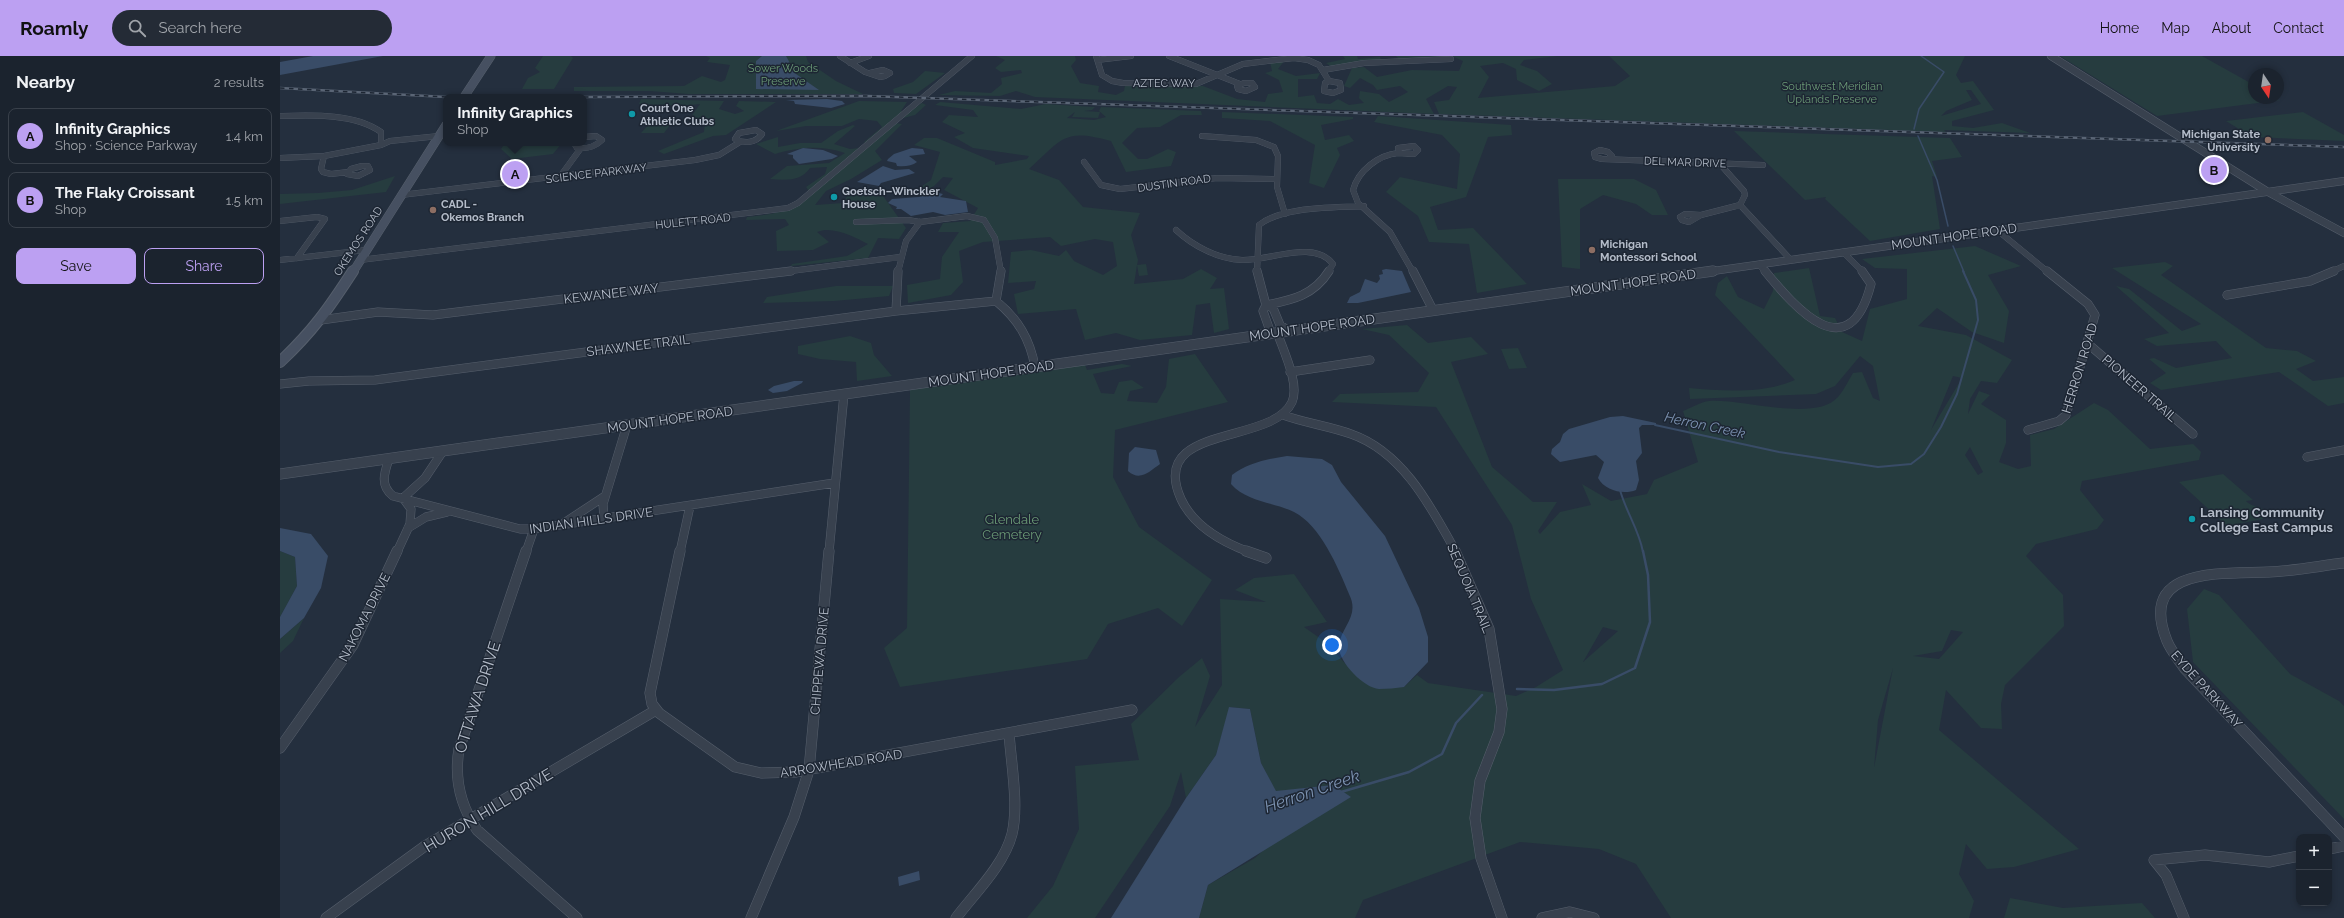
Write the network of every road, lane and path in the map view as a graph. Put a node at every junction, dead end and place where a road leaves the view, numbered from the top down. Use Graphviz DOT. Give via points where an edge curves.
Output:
graph roads {
  1 [pos="491,56"];
  2 [pos="840,56"];
  3 [pos="869,56"];
  4 [pos="972,56"];
  5 [pos="1131,56"];
  6 [pos="1169,56"];
  7 [pos="1391,56"];
  8 [pos="2051,56"];
  9 [pos="1177,57"];
  10 [pos="1097,58"];
  11 [pos="1451,59"];
  12 [pos="1396,61"];
  13 [pos="850,63"];
  14 [pos="1323,70"];
  15 [pos="870,73"];
  16 [pos="1218,76"];
  17 [pos="1329,81"];
  18 [pos="1240,84"];
  19 [pos="466,94"];
  20 [pos="280,116"];
  21 [pos="443,130"];
  22 [pos="1202,136"];
  23 [pos="587,137"];
  24 [pos="437,139"];
  25 [pos="740,142"];
  26 [pos="381,145"];
  27 [pos="575,146"];
  28 [pos="581,148"];
  29 [pos="1400,153"];
  30 [pos="324,156"];
  31 [pos="280,158"];
  32 [pos="1608,159"];
  33 [pos="1084,162"];
  34 [pos="1720,164"];
  35 [pos="1763,166"];
  36 [pos="348,172"];
  37 [pos="559,178"];
  38 [pos="1276,179"];
  39 [pos="2344,181"];
  40 [pos="2268,192"];
  41 [pos="401,195"];
  42 [pos="1740,205"];
  43 [pos="1364,206"];
  44 [pos="1285,214"];
  45 [pos="1702,215"];
  46 [pos="280,221"];
  47 [pos="856,222"];
  48 [pos="920,222"];
  49 [pos="1176,230"];
  50 [pos="1997,230"];
  51 [pos="2344,233"];
  52 [pos="2344,241"];
  53 [pos="366,250"];
  54 [pos="1843,252"];
  55 [pos="900,257"];
  56 [pos="297,258"];
  57 [pos="1256,259"];
  58 [pos="1790,259"];
  59 [pos="280,260"];
  60 [pos="360,260"];
  61 [pos="1759,264"];
  62 [pos="2344,266"];
  63 [pos="2227,295"];
  64 [pos="996,301"];
  65 [pos="1266,305"];
  66 [pos="1433,310"];
  67 [pos="896,312"];
  68 [pos="321,320"];
  69 [pos="1289,331"];
  70 [pos="1277,332"];
  71 [pos="1266,334"];
  72 [pos="2087,343"];
  73 [pos="1370,360"];
  74 [pos="280,362"];
  75 [pos="1035,367"];
  76 [pos="1290,372"];
  77 [pos="280,384"];
  78 [pos="844,394"];
  79 [pos="1283,414"];
  80 [pos="627,425"];
  81 [pos="2028,430"];
  82 [pos="2193,434"];
  83 [pos="2344,450"];
  84 [pos="443,451"];
  85 [pos="2307,457"];
  86 [pos="389,459"];
  87 [pos="280,474"];
  88 [pos="834,484"];
  89 [pos="606,496"];
  90 [pos="403,498"];
  91 [pos="690,506"];
  92 [pos="452,512"];
  93 [pos="604,518"];
  94 [pos="560,525"];
  95 [pos="408,528"];
  96 [pos="534,529"];
  97 [pos="1266,558"];
  98 [pos="2344,563"];
  99 [pos="656,710"];
  100 [pos="1132,710"];
  101 [pos="1009,733"];
  102 [pos="280,748"];
  103 [pos="809,770"];
  104 [pos="470,820"];
  105 [pos="2344,837"];
  106 [pos="2344,846"];
  107 [pos="2332,848"];
  108 [pos="2296,857"];
  109 [pos="326,918"];
  110 [pos="577,918"];
  111 [pos="751,918"];
  112 [pos="956,918"];
  113 [pos="1502,918"];
  114 [pos="1542,918"];
  115 [pos="1594,918"];
  116 [pos="2184,918"];
  1 -- 19 [label="main road"];
  2 -- 13 [label="street"];
  3 -- 13 [label="street"];
  4 -- 60 [label="street, HULETT ROAD" via="798,203 784,210"];
  5 -- 10 [label="street"];
  6 -- 9 [label="street"];
  7 -- 12 [label="street"];
  8 -- 40 [label="street"];
  9 -- 16 [label="street"];
  10 -- 16 [label="street, AZTEC WAY" via="1102,75 1119,82 1193,85"];
  11 -- 12 [label="street"];
  12 -- 14 [label="street" via="1361,63"];
  13 -- 15 [label="street"];
  14 -- 16 [label="street, AZTEC WAY" via="1308,60 1284,59 1243,64"];
  14 -- 17 [label="street"];
  16 -- 18 [label="street"];
  20 -- 26 [label="street" via="316,116 369,124 381,132"];
  21 -- 24 [label="main road, OKEMOS ROAD"];
  22 -- 38 [label="street" via="1250,138 1270,145 1278,152"];
  23 -- 28 [label="street" via="596,136 602,140 594,146"];
  24 -- 26 [label="street"];
  24 -- 41 [label="main road, OKEMOS ROAD"];
  25 -- 37 [label="street, SCIENCE PARKWAY" via="709,158"];
  26 -- 30 [label="street"];
  27 -- 28 [label="street"];
  28 -- 37 [label="street"];
  29 -- 43 [label="street" via="1376,163 1355,180 1356,198"];
  30 -- 31 [label="street"];
  30 -- 36 [label="street" via="322,171 331,174"];
  32 -- 34 [label="street, DEL MAR DRIVE"];
  33 -- 38 [label="street, DUSTIN ROAD" via="1101,184 1120,189 1217,178"];
  34 -- 35 [label="street, DEL MAR DRIVE"];
  34 -- 42 [label="street" via="1744,191 1745,195"];
  37 -- 41 [label="street, SCIENCE PARKWAY"];
  38 -- 44 [label="street"];
  39 -- 40 [label="street, MOUNT HOPE ROAD"];
  40 -- 50 [label="street, MOUNT HOPE ROAD"];
  40 -- 51 [label="street"];
  40 -- 52 [label="street" via="2278,201"];
  41 -- 53 [label="main road, OKEMOS ROAD"];
  42 -- 45 [label="street"];
  42 -- 58 [label="street"];
  43 -- 44 [label="street"];
  43 -- 66 [label="street" via="1393,236 1411,265"];
  44 -- 57 [label="street" via="1266,218 1259,225"];
  46 -- 56 [label="street" via="324,218"];
  47 -- 48 [label="street"];
  48 -- 55 [label="street" via="914,228"];
  48 -- 64 [label="street" via="967,216 984,220 999,249 1001,286"];
  49 -- 57 [label="street" via="1193,243 1223,255 1241,260"];
  50 -- 54 [label="street, MOUNT HOPE ROAD"];
  50 -- 72 [label="street, HERRON ROAD" via="2092,308 2095,315"];
  53 -- 56 [label="street"];
  53 -- 60 [label="main road, OKEMOS ROAD"];
  54 -- 58 [label="street, MOUNT HOPE ROAD"];
  54 -- 61 [label="street" via="1866,275 1871,284 1858,317 1840,326 1825,326 1810,320"];
  55 -- 67 [label="street"];
  55 -- 68 [label="street, KEWANEE WAY" via="433,315 378,312"];
  56 -- 59 [label="street"];
  57 -- 65 [label="street" via="1257,274"];
  57 -- 65 [label="street" via="1319,252 1328,256 1333,264 1319,283 1302,298"];
  58 -- 61 [label="street, MOUNT HOPE ROAD"];
  60 -- 68 [label="main road, OKEMOS ROAD"];
  61 -- 66 [label="street, MOUNT HOPE ROAD"];
  62 -- 63 [label="street" via="2310,281"];
  64 -- 67 [label="street, SHAWNEE TRAIL"];
  64 -- 75 [label="street" via="1007,309 1027,335"];
  65 -- 69 [label="street" via="1273,308 1280,325"];
  65 -- 71 [label="street" via="1263,311 1269,328"];
  66 -- 69 [label="street, MOUNT HOPE ROAD"];
  67 -- 77 [label="street, SHAWNEE TRAIL" via="375,380"];
  68 -- 74 [label="main road, OKEMOS ROAD"];
  69 -- 70 [label="street, MOUNT HOPE ROAD"];
  70 -- 71 [label="street, MOUNT HOPE ROAD"];
  70 -- 76 [label="street"];
  71 -- 75 [label="street, MOUNT HOPE ROAD"];
  72 -- 81 [label="street, HERRON ROAD" via="2066,415 2059,421"];
  72 -- 82 [label="street, PIONEER TRAIL"];
  73 -- 76 [label="street"];
  75 -- 78 [label="street, MOUNT HOPE ROAD"];
  76 -- 79 [label="street" via="1295,395"];
  78 -- 80 [label="street, MOUNT HOPE ROAD"];
  78 -- 88 [label="street, CHIPPEWA DRIVE"];
  79 -- 97 [label="street" via="1264,425 1211,438 1199,444 1181,460 1175,475 1179,495 1198,522 1231,545"];
  79 -- 113 [label="street, SEQUOIA TRAIL" via="1308,424 1351,434 1383,451 1429,504 1446,531 1464,570 1491,636 1502,709 1497,737 1480,781 1475,818 1481,858"];
  80 -- 84 [label="street, MOUNT HOPE ROAD"];
  80 -- 89 [label="street"];
  83 -- 85 [label="street"];
  84 -- 86 [label="street, MOUNT HOPE ROAD"];
  84 -- 90 [label="street" via="425,478"];
  86 -- 87 [label="street, MOUNT HOPE ROAD"];
  86 -- 90 [label="street, INDIAN HILLS DRIVE" via="383,474 383,484 390,494"];
  88 -- 91 [label="street, INDIAN HILLS DRIVE"];
  88 -- 103 [label="street, CHIPPEWA DRIVE"];
  89 -- 93 [label="street"];
  89 -- 94 [label="street"];
  90 -- 92 [label="street, INDIAN HILLS DRIVE"];
  90 -- 95 [label="street, NAKOMA DRIVE" via="409,503 412,512"];
  91 -- 93 [label="street, INDIAN HILLS DRIVE"];
  91 -- 99 [label="street" via="650,693"];
  92 -- 95 [label="street" via="426,517"];
  92 -- 96 [label="street, INDIAN HILLS DRIVE" via="520,529"];
  93 -- 94 [label="street, INDIAN HILLS DRIVE"];
  94 -- 96 [label="street, INDIAN HILLS DRIVE"];
  95 -- 102 [label="street, NAKOMA DRIVE" via="353,645"];
  96 -- 104 [label="street, OTTAWA DRIVE" via="459,749 456,769 458,787"];
  98 -- 105 [label="street, EYDE PARKWAY" via="2270,572 2216,573 2188,578 2167,591 2159,613 2167,642 2185,668"];
  99 -- 103 [label="street, ARROWHEAD ROAD" via="736,767 771,774"];
  99 -- 104 [label="street, HURON HILL DRIVE"];
  100 -- 101 [label="street, ARROWHEAD ROAD"];
  101 -- 103 [label="street, ARROWHEAD ROAD"];
  101 -- 112 [label="street" via="1014,820 1011,834 1002,854"];
  103 -- 111 [label="street, CHIPPEWA DRIVE" via="794,817"];
  104 -- 109 [label="street, HURON HILL DRIVE" via="403,861"];
  104 -- 110 [label="street, OTTAWA DRIVE" via="488,840"];
  106 -- 107 [label="street"];
  108 -- 116 [label="street" via="2269,862 2205,855 2154,860 2166,871 2178,909"];
  114 -- 115 [label="street" via="1570,912"];
}
